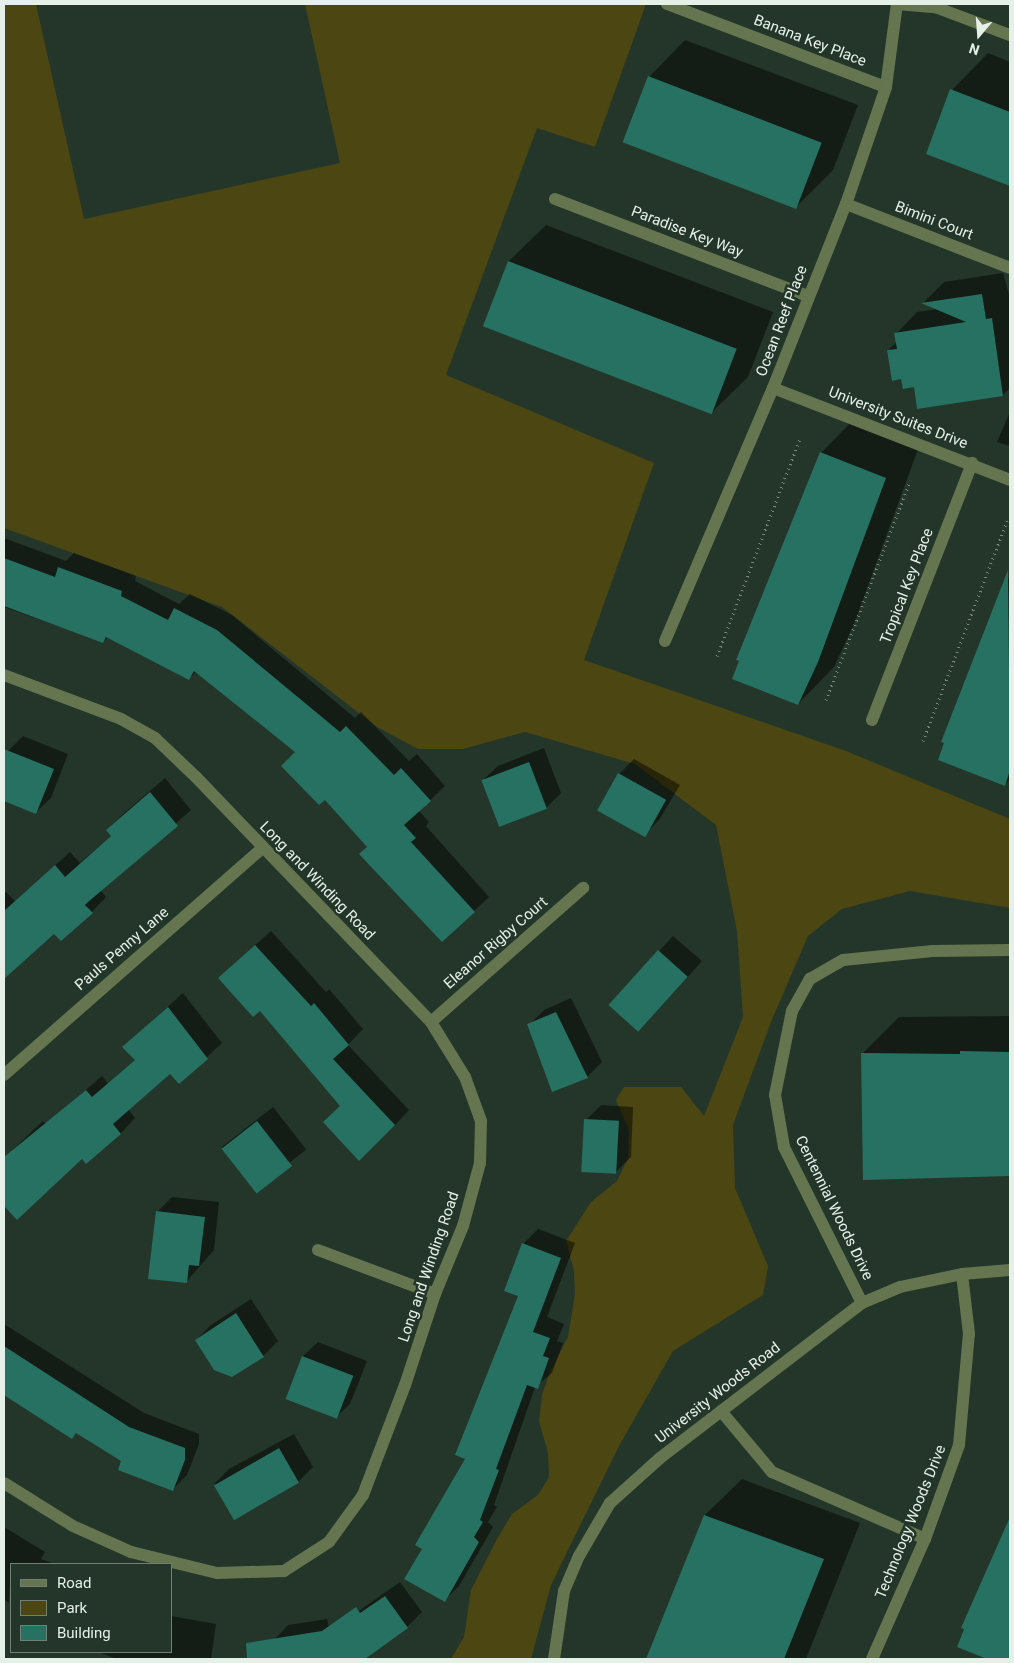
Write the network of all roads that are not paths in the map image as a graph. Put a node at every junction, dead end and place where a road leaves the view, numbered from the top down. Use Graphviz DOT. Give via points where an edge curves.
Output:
graph roads {
  1 [pos="667,4"];
  2 [pos="898,4"];
  3 [pos="1010,35"];
  4 [pos="886,87"];
  5 [pos="555,199"];
  6 [pos="846,204"];
  7 [pos="1010,268"];
  8 [pos="808,296"];
  9 [pos="773,388"];
  10 [pos="972,463"];
  11 [pos="1010,480"];
  12 [pos="665,640"];
  13 [pos="4,675"];
  14 [pos="872,720"];
  15 [pos="262,848"];
  16 [pos="583,888"];
  17 [pos="1010,950"];
  18 [pos="430,1022"];
  19 [pos="4,1075"];
  20 [pos="318,1250"];
  21 [pos="1010,1270"];
  22 [pos="962,1274"];
  23 [pos="435,1294"];
  24 [pos="862,1303"];
  25 [pos="721,1412"];
  26 [pos="4,1483"];
  27 [pos="925,1539"];
  28 [pos="554,1659"];
  29 [pos="872,1659"];
  1 -- 4 [label="street, Banana Key Place"];
  2 -- 3 [label="street" via="935,7"];
  2 -- 4 [label="street, Ocean Reef Place"];
  4 -- 6 [label="street, Ocean Reef Place"];
  5 -- 8 [label="street, Paradise Key Way"];
  6 -- 7 [label="street, Bimini Court"];
  6 -- 8 [label="street, Ocean Reef Place"];
  8 -- 9 [label="street, Ocean Reef Place"];
  9 -- 10 [label="street, University Suites Drive"];
  9 -- 12 [label="street, Ocean Reef Place"];
  10 -- 11 [label="street, University Suites Drive"];
  10 -- 14 [label="street, Tropical Key Place"];
  13 -- 15 [label="street, Long and Winding Road" via="121,719 156,738"];
  15 -- 18 [label="street, Long and Winding Road"];
  15 -- 19 [label="street, Pauls Penny Lane"];
  16 -- 18 [label="street, Eleanor Rigby Court"];
  17 -- 24 [label="street, Centennial Woods Drive" via="933,950 843,960 810,979 792,1011 775,1094 784,1147"];
  18 -- 23 [label="street, Long and Winding Road" via="465,1076 481,1121 480,1163 468,1208"];
  20 -- 23 [label="street"];
  21 -- 22 [label="street, University Woods Road"];
  22 -- 24 [label="street, University Woods Road" via="900,1287"];
  22 -- 27 [label="street, Technology Woods Drive" via="969,1334 959,1445"];
  23 -- 26 [label="street, Long and Winding Road" via="364,1495 329,1542 284,1571 217,1573 130,1552 73,1526"];
  24 -- 25 [label="street, University Woods Road"];
  25 -- 27 [label="street" via="772,1472"];
  25 -- 28 [label="street, University Woods Road" via="660,1458 610,1502 579,1556 564,1591"];
  27 -- 29 [label="street, Technology Woods Drive"];
}
